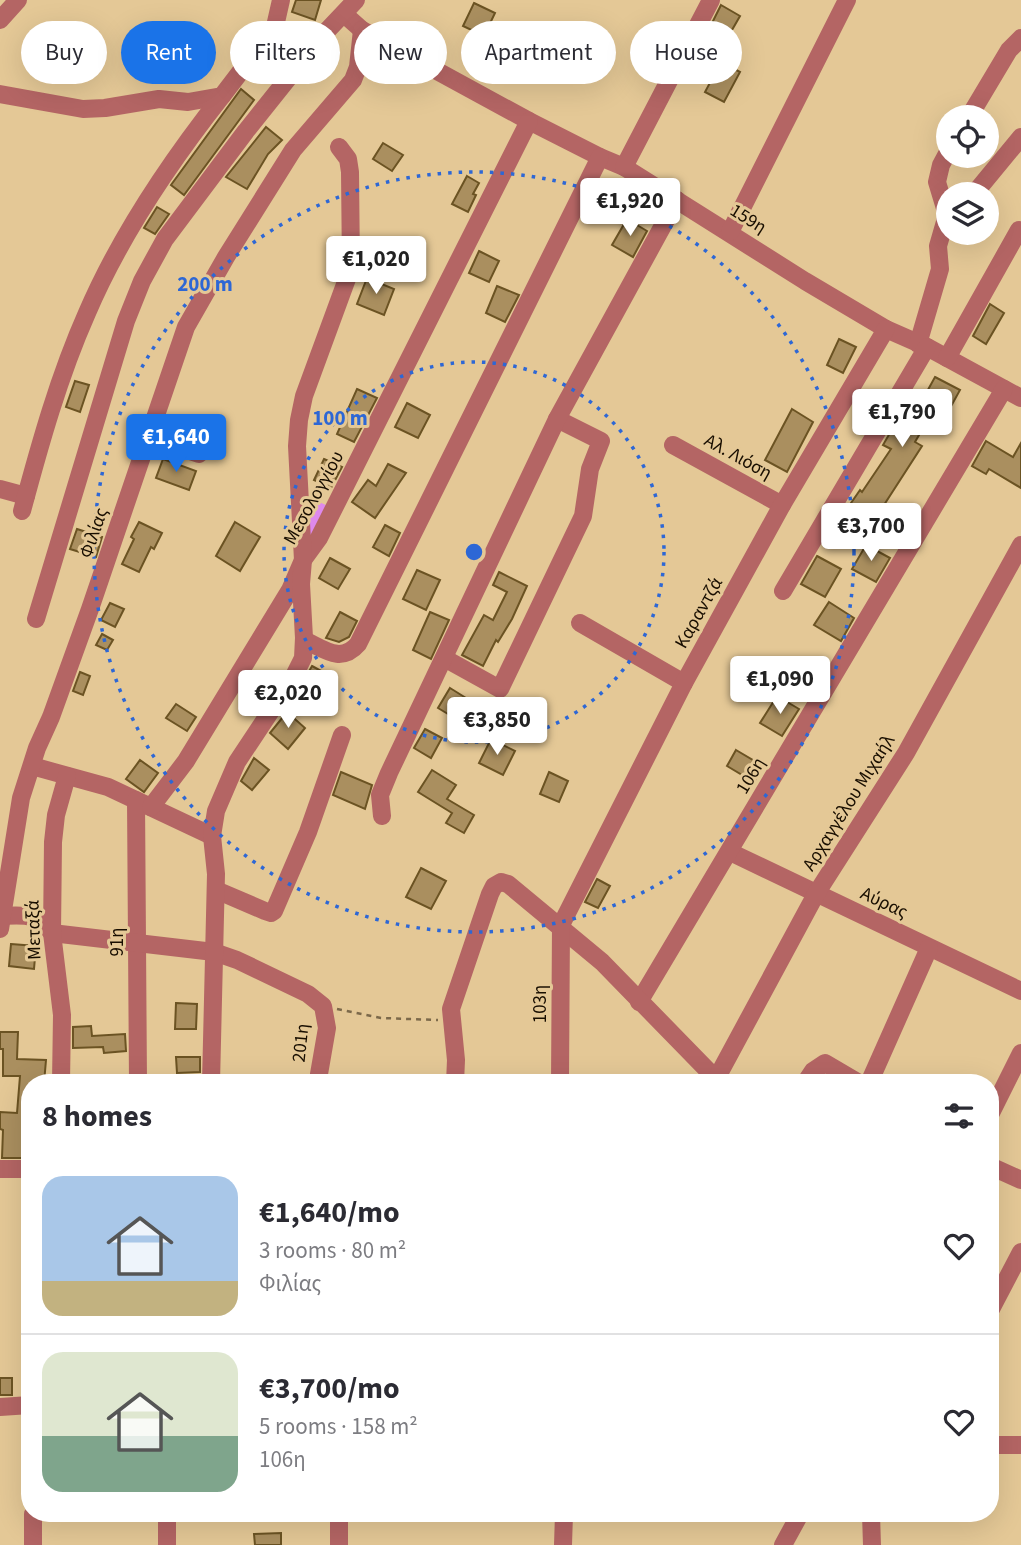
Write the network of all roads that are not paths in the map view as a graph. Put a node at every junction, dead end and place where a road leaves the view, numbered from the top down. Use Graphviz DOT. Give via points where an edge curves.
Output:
graph roads {
  1 [pos="18,0"];
  2 [pos="711,0"];
  3 [pos="847,0"];
  4 [pos="279,1"];
  5 [pos="350,7"];
  6 [pos="0,20"];
  7 [pos="274,21"];
  8 [pos="336,21"];
  9 [pos="1021,38"];
  10 [pos="447,76"];
  11 [pos="354,77"];
  12 [pos="231,84"];
  13 [pos="284,84"];
  14 [pos="0,94"];
  15 [pos="222,96"];
  16 [pos="976,105"];
  17 [pos="530,121"];
  18 [pos="1021,137"];
  19 [pos="339,147"];
  20 [pos="600,157"];
  21 [pos="624,167"];
  22 [pos="984,182"];
  23 [pos="677,200"];
  24 [pos="1019,230"];
  25 [pos="730,232"];
  26 [pos="938,245"];
  27 [pos="886,329"];
  28 [pos="923,345"];
  29 [pos="947,358"];
  30 [pos="1004,389"];
  31 [pos="1021,398"];
  32 [pos="557,419"];
  33 [pos="148,437"];
  34 [pos="673,444"];
  35 [pos="199,454"];
  36 [pos="0,489"];
  37 [pos="782,505"];
  38 [pos="1021,545"];
  39 [pos="303,560"];
  40 [pos="783,591"];
  41 [pos="36,619"];
  42 [pos="580,623"];
  43 [pos="304,640"];
  44 [pos="444,658"];
  45 [pos="684,683"];
  46 [pos="342,735"];
  47 [pos="32,766"];
  48 [pos="67,776"];
  49 [pos="144,804"];
  50 [pos="382,816"];
  51 [pos="212,836"];
  52 [pos="730,852"];
  53 [pos="216,890"];
  54 [pos="816,894"];
  55 [pos="1,923"];
  56 [pos="561,925"];
  57 [pos="52,933"];
  58 [pos="138,942"];
  59 [pos="929,947"];
  60 [pos="214,952"];
  61 [pos="1021,991"];
  62 [pos="639,1002"];
  63 [pos="1021,1053"];
  64 [pos="61,1074"];
  65 [pos="138,1074"];
  66 [pos="211,1074"];
  67 [pos="319,1074"];
  68 [pos="455,1074"];
  69 [pos="560,1074"];
  70 [pos="709,1074"];
  71 [pos="720,1074"];
  72 [pos="811,1074"];
  73 [pos="844,1074"];
  74 [pos="873,1074"];
  75 [pos="999,1097"];
  76 [pos="0,1169"];
  77 [pos="21,1169"];
  78 [pos="999,1170"];
  79 [pos="1021,1180"];
  80 [pos="1021,1252"];
  81 [pos="999,1294"];
  82 [pos="21,1405"];
  83 [pos="0,1406"];
  84 [pos="999,1445"];
  85 [pos="1021,1445"];
  86 [pos="33,1522"];
  87 [pos="167,1522"];
  88 [pos="339,1522"];
  89 [pos="564,1522"];
  90 [pos="796,1522"];
  91 [pos="871,1522"];
  92 [pos="33,1545"];
  93 [pos="167,1545"];
  94 [pos="339,1545"];
  95 [pos="563,1545"];
  96 [pos="783,1545"];
  97 [pos="872,1545"];
  1 -- 6 [label="street"];
  2 -- 21 [label="street"];
  3 -- 25 [label="street"];
  4 -- 7 [label="street"];
  5 -- 8 [label="street"];
  9 -- 16 [label="street"];
  10 -- 17 [label="street, 159η"];
  11 -- 33 [label="street, Φιλίας" via="293,150 206,290 186,327"];
  12 -- 15 [label="street"];
  13 -- 41 [label="street" via="165,239 142,281"];
  14 -- 15 [label="street" via="83,109"];
  15 -- 36 [label="street" via="161,181 107,270 68,363 24,503"];
  17 -- 20 [label="street, 159η"];
  17 -- 39 [label="street, Μεσολογγίου" via="319,538"];
  18 -- 22 [label="street"];
  19 -- 39 [label="street" via="348,159 351,268 299,420"];
  20 -- 21 [label="street, 159η"];
  20 -- 43 [label="street" via="358,644 343,656"];
  21 -- 23 [label="street, 159η"];
  23 -- 25 [label="street, 159η"];
  23 -- 32 [label="street"];
  24 -- 29 [label="street"];
  25 -- 27 [label="street, 159η"];
  26 -- 28 [label="street" via="940,269"];
  27 -- 28 [label="street, 159η"];
  27 -- 37 [label="street, Καραντζά"];
  28 -- 29 [label="street, 159η"];
  28 -- 40 [label="street"];
  29 -- 30 [label="street, 159η"];
  30 -- 31 [label="street, 159η"];
  30 -- 52 [label="street, 106η"];
  32 -- 44 [label="street"];
  32 -- 44 [label="street" via="601,440 590,469 583,516 566,553 500,689"];
  33 -- 35 [label="street"];
  33 -- 47 [label="street, Φιλίας"];
  34 -- 37 [label="street, Αλ. Λιόση"];
  37 -- 45 [label="street, Καραντζά"];
  38 -- 54 [label="street, Αρχαγγέλου Μιχαήλ" via="906,753"];
  39 -- 43 [label="street"];
  39 -- 49 [label="street, Μεσολογγίου" via="290,590 186,761"];
  42 -- 45 [label="street"];
  43 -- 51 [label="street" via="295,676 224,788"];
  44 -- 50 [label="street" via="388,773 380,795"];
  45 -- 56 [label="street, Καραντζά"];
  46 -- 53 [label="street" via="274,911"];
  47 -- 48 [label="street"];
  47 -- 55 [label="street, Φιλίας" via="21,798"];
  48 -- 49 [label="street" via="92,781"];
  48 -- 57 [label="street, Μεταξά" via="54,842"];
  49 -- 51 [label="street"];
  49 -- 58 [label="street, 91η"];
  51 -- 53 [label="street"];
  52 -- 54 [label="street, Αύρας"];
  52 -- 62 [label="street, 106η"];
  53 -- 60 [label="street"];
  54 -- 59 [label="street, Αύρας"];
  54 -- 71 [label="street, Αρχαγγέλου Μιχαήλ"];
  55 -- 57 [label="street" via="33,916 45,922"];
  56 -- 62 [label="street"];
  56 -- 68 [label="street" via="508,884 494,886 451,1009"];
  56 -- 69 [label="street, 103η"];
  57 -- 58 [label="street"];
  57 -- 64 [label="street, Μεταξά" via="62,1015"];
  58 -- 60 [label="street"];
  58 -- 65 [label="street, 91η"];
  59 -- 61 [label="street, Αύρας"];
  59 -- 74 [label="street"];
  60 -- 66 [label="street"];
  60 -- 67 [label="street, 201η" via="308,994 323,1006 327,1028"];
  62 -- 70 [label="street"];
  63 -- 75 [label="street"];
  72 -- 73 [label="street" via="825,1063"];
  76 -- 77 [label="street"];
  78 -- 79 [label="street"];
  80 -- 81 [label="street"];
  82 -- 83 [label="street"];
  84 -- 85 [label="street"];
  86 -- 92 [label="street"];
  87 -- 93 [label="street"];
  88 -- 94 [label="street"];
  89 -- 95 [label="street"];
  90 -- 96 [label="street"];
  91 -- 97 [label="street"];
}
